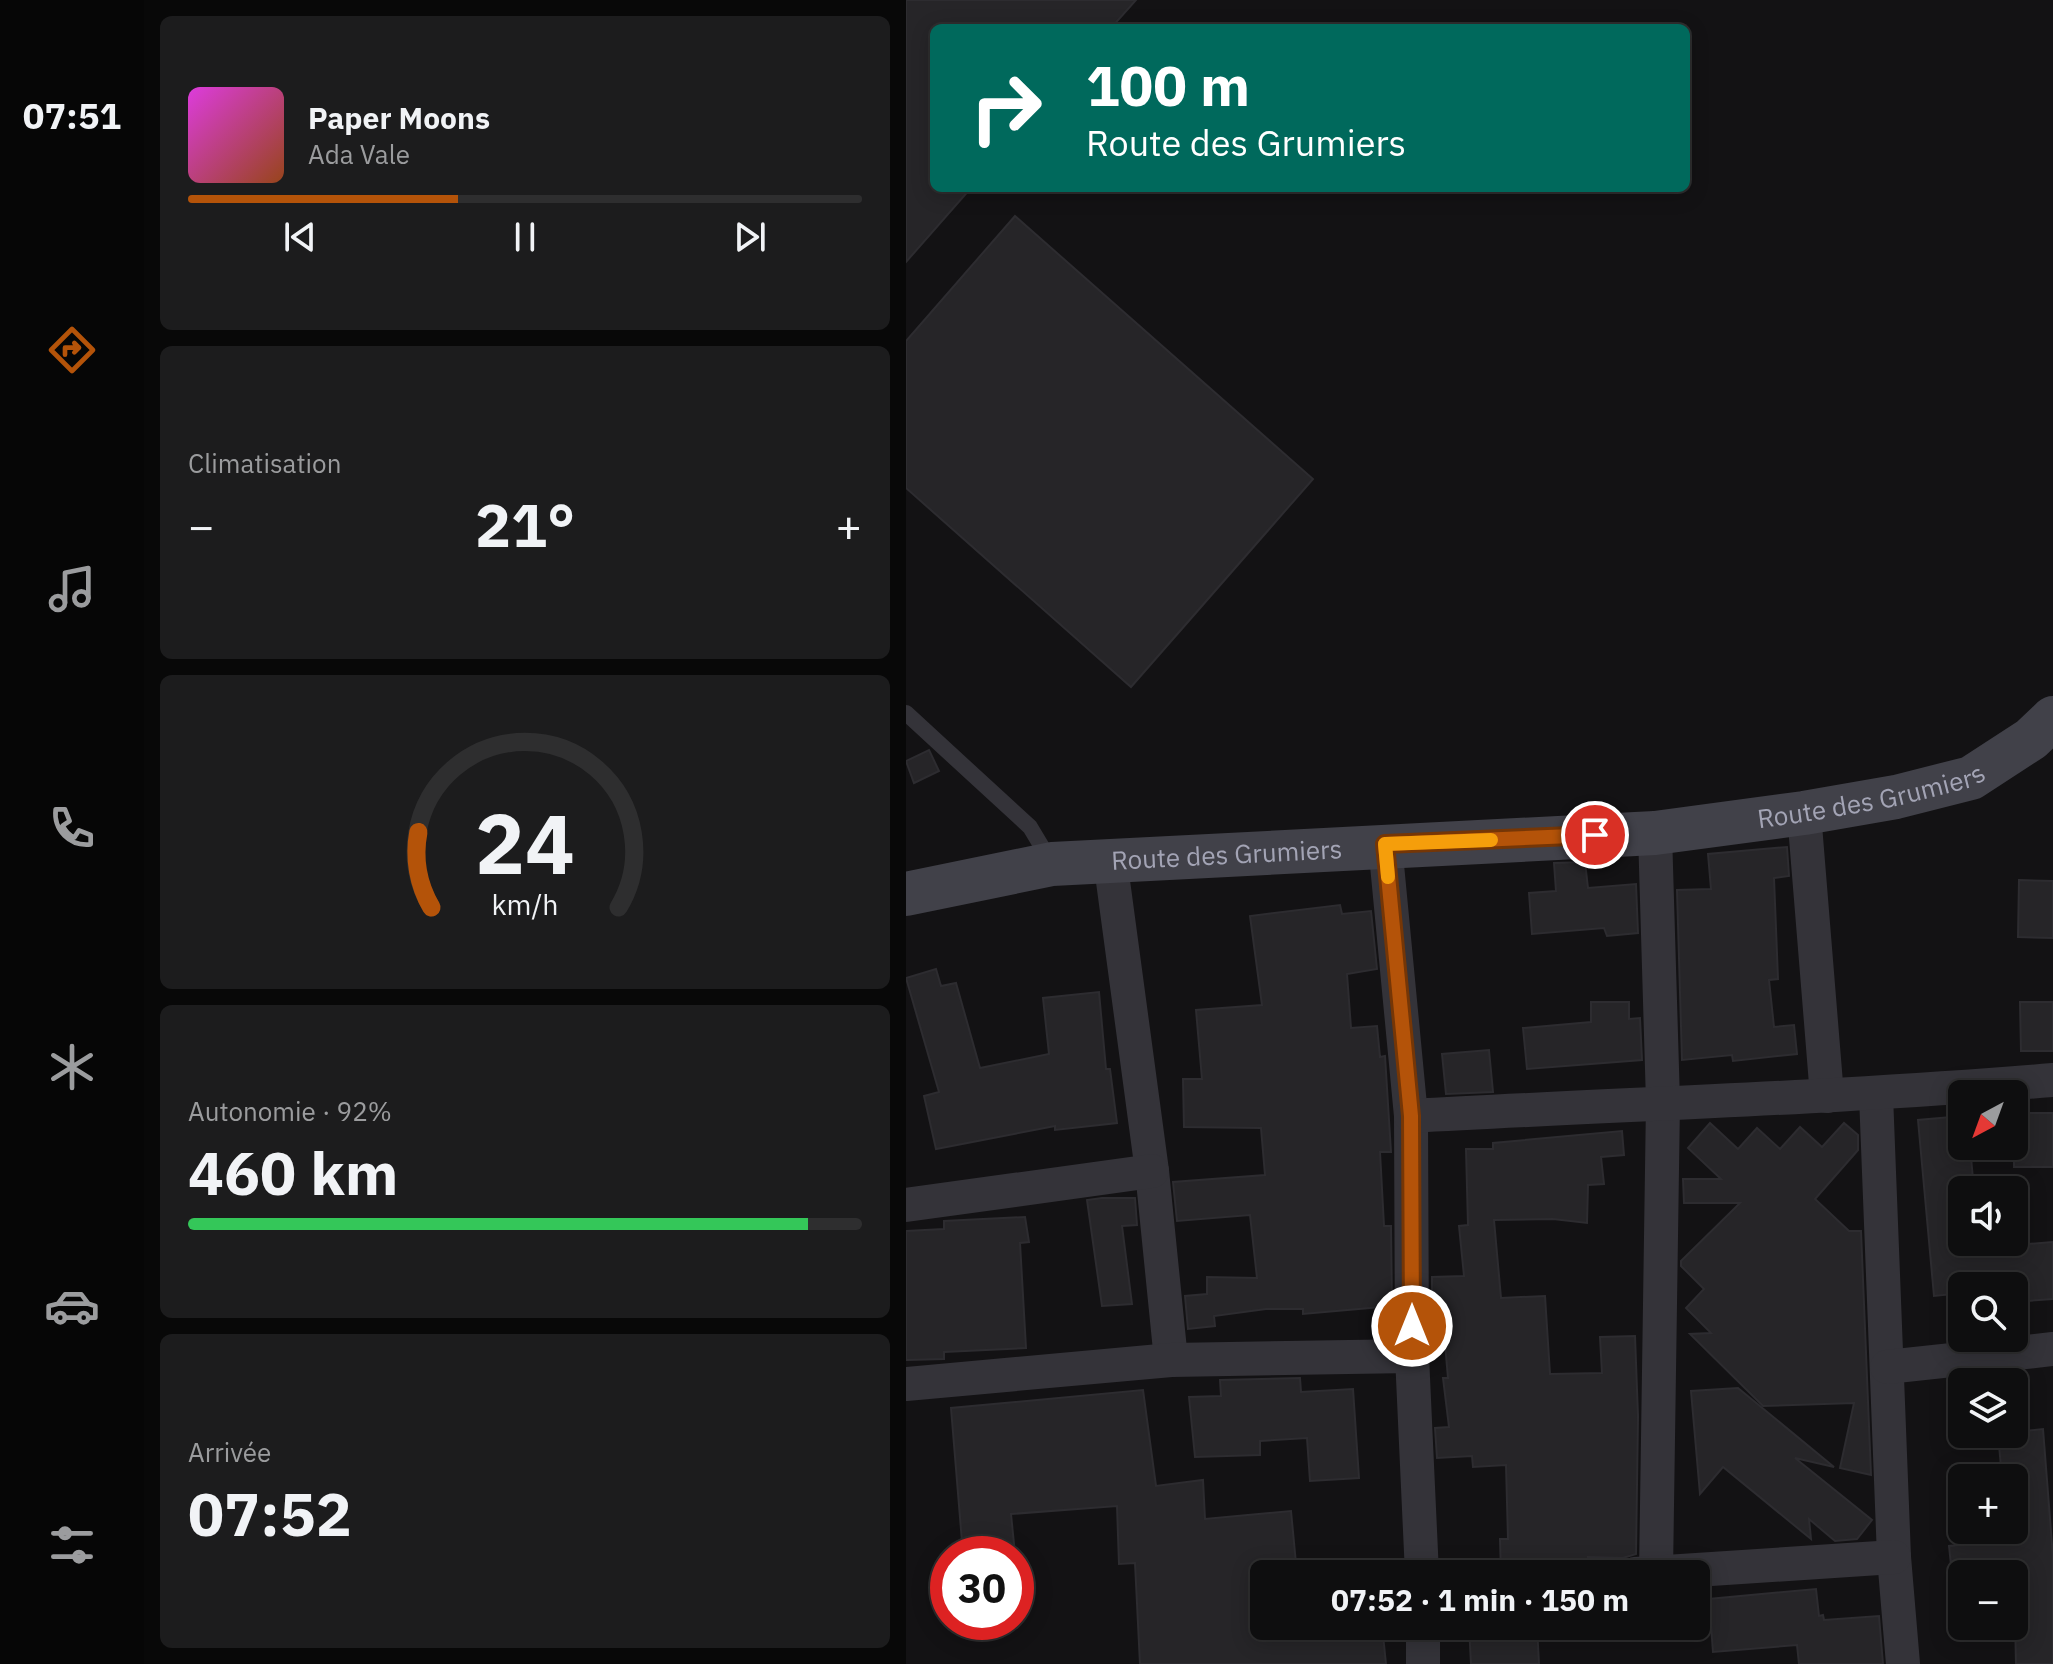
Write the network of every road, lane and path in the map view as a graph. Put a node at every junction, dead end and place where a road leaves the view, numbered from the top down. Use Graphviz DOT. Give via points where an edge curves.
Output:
graph roads {
  1 [pos="906,713"];
  2 [pos="2053,718"];
  3 [pos="1804,813"];
  4 [pos="1655,833"];
  5 [pos="1385,844"];
  6 [pos="1110,859"];
  7 [pos="1052,864"];
  8 [pos="906,894"];
  9 [pos="2053,1080"];
  10 [pos="1876,1095"];
  11 [pos="1827,1096"];
  12 [pos="1663,1102"];
  13 [pos="1411,1116"];
  14 [pos="1152,1171"];
  15 [pos="906,1205"];
  16 [pos="2053,1349"];
  17 [pos="1412,1356"];
  18 [pos="1171,1360"];
  19 [pos="1887,1367"];
  20 [pos="906,1384"];
  21 [pos="1894,1557"];
  22 [pos="1421,1560"];
  23 [pos="1645,1560"];
  24 [pos="1710,1569"];
  25 [pos="1423,1640"];
  26 [pos="1423,1664"];
  27 [pos="1903,1664"];
  1 -- 7 [label="lane" via="1030,827"];
  2 -- 3 [label="main road, Route des Grumiers" via="1971,778"];
  3 -- 4 [label="main road, Route des Grumiers"];
  3 -- 11 [label="street"];
  4 -- 5 [label="main road, Route des Grumiers"];
  4 -- 12 [label="street"];
  5 -- 6 [label="main road, Route des Grumiers"];
  5 -- 13 [label="street"];
  6 -- 7 [label="main road, Route des Grumiers"];
  6 -- 14 [label="street"];
  7 -- 8 [label="main road, Route des Grumiers"];
  9 -- 10 [label="street"];
  10 -- 11 [label="street"];
  10 -- 19 [label="street"];
  11 -- 12 [label="street"];
  12 -- 13 [label="street"];
  12 -- 23 [label="street"];
  13 -- 17 [label="street"];
  14 -- 15 [label="street"];
  14 -- 18 [label="street"];
  16 -- 19 [label="street"];
  17 -- 18 [label="street"];
  17 -- 22 [label="street"];
  18 -- 20 [label="street"];
  19 -- 21 [label="street"];
  21 -- 24 [label="street"];
  21 -- 27 [label="street"];
  25 -- 26 [label="street"];
}
